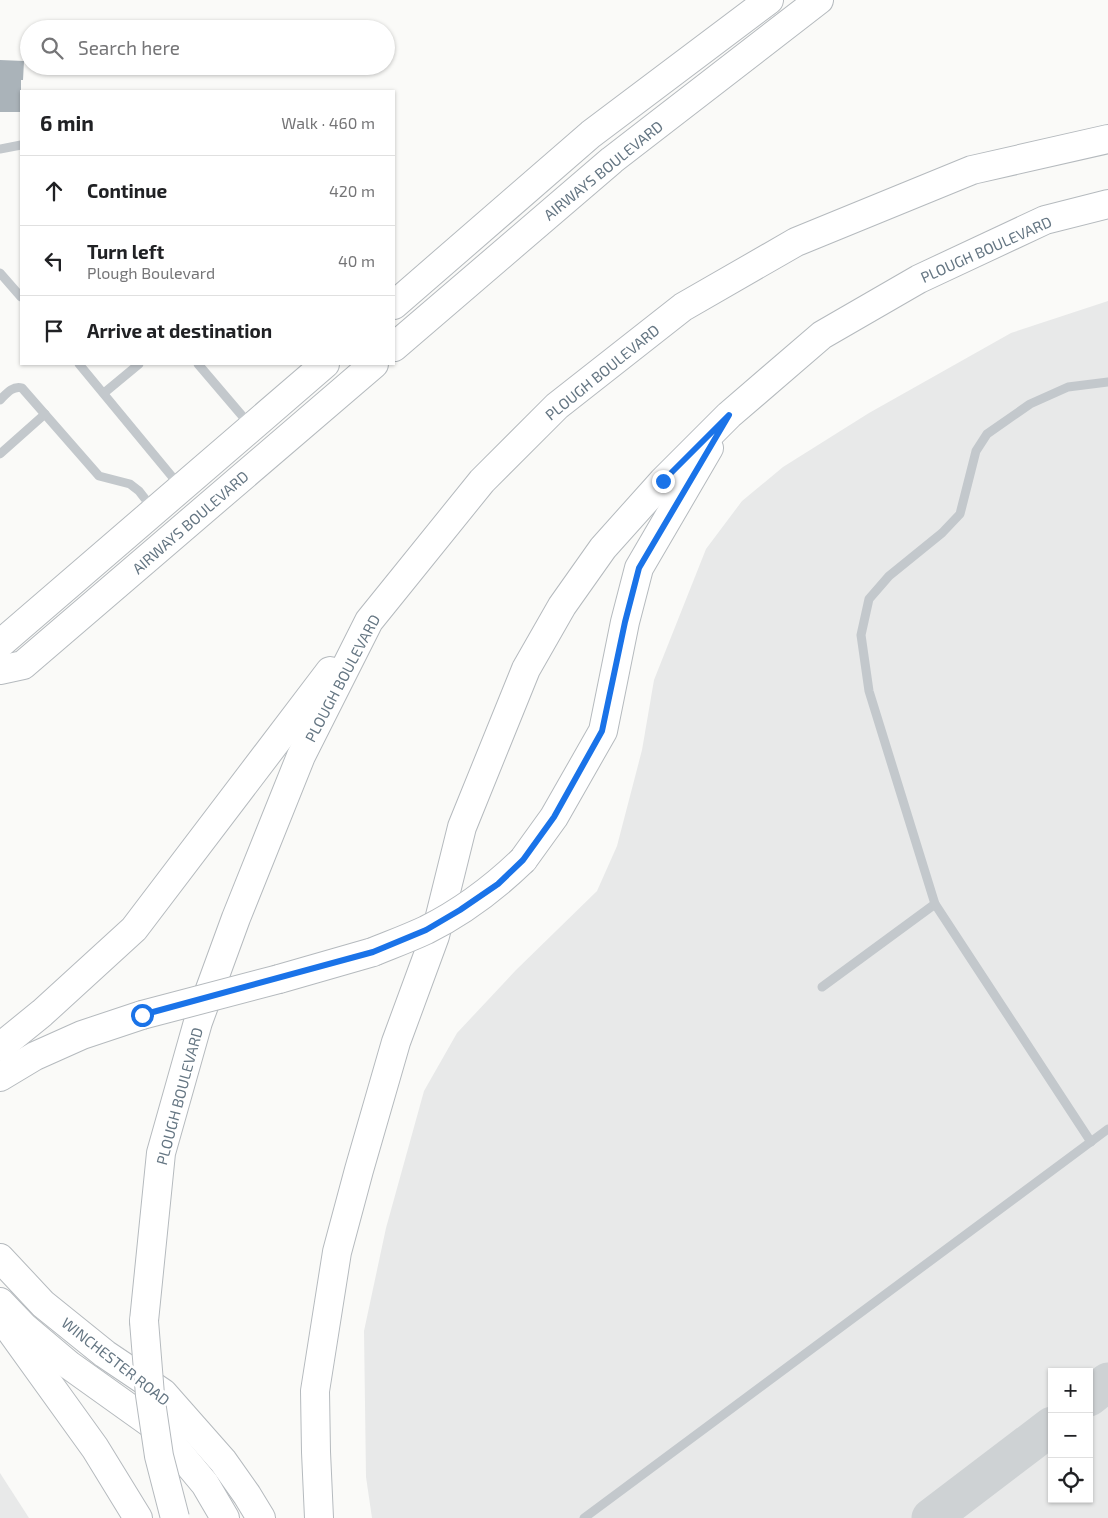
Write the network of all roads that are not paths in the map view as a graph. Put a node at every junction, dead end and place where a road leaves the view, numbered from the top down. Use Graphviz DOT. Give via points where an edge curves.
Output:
graph roads {
  1 [pos="769,0"];
  2 [pos="819,0"];
  3 [pos="1108,139"];
  4 [pos="20,145"];
  5 [pos="0,149"];
  6 [pos="1108,204"];
  7 [pos="0,273"];
  8 [pos="20,296"];
  9 [pos="395,304"];
  10 [pos="395,346"];
  11 [pos="80,365"];
  12 [pos="138,365"];
  13 [pos="199,365"];
  14 [pos="373,365"];
  15 [pos="320,366"];
  16 [pos="1108,382"];
  17 [pos="104,393"];
  18 [pos="0,400"];
  19 [pos="45,414"];
  20 [pos="729,415"];
  21 [pos="252,428"];
  22 [pos="0,454"];
  23 [pos="182,488"];
  24 [pos="155,511"];
  25 [pos="369,621"];
  26 [pos="0,644"];
  27 [pos="0,670"];
  28 [pos="935,904"];
  29 [pos="822,987"];
  30 [pos="42,1013"];
  31 [pos="0,1040"];
  32 [pos="0,1047"];
  33 [pos="0,1077"];
  34 [pos="1108,1129"];
  35 [pos="1091,1142"];
  36 [pos="0,1258"];
  37 [pos="0,1302"];
  38 [pos="0,1316"];
  39 [pos="316,1452"];
  40 [pos="138,1518"];
  41 [pos="175,1518"];
  42 [pos="225,1518"];
  43 [pos="261,1518"];
  44 [pos="319,1518"];
  45 [pos="330,1518"];
  46 [pos="584,1518"];
  1 -- 9 [label="main road" via="591,134"];
  2 -- 10 [label="main road, AIRWAYS BOULEVARD" via="612,160"];
  3 -- 25 [label="main road, PLOUGH BOULEVARD" via="972,170 796,242 684,307 557,406 482,482"];
  4 -- 5 [label="lane"];
  6 -- 20 [label="main road, PLOUGH BOULEVARD" via="1045,220 919,279 822,335"];
  7 -- 8 [label="lane"];
  11 -- 17 [label="lane"];
  12 -- 17 [label="lane"];
  13 -- 21 [label="lane"];
  14 -- 27 [label="main road, AIRWAYS BOULEVARD" via="23,666"];
  15 -- 21 [label="main road, AIRWAYS BOULEVARD"];
  16 -- 28 [label="lane" via="1068,387 1030,404 987,434 976,451 960,514 889,576 869,599 861,635 869,691"];
  17 -- 23 [label="lane"];
  18 -- 19 [label="lane" via="18,387"];
  19 -- 22 [label="lane"];
  19 -- 24 [label="lane" via="99,476 130,484"];
  20 -- 33 [label="main road, bridge" via="639,568 602,731 554,817 523,860 498,884 426,930 373,952 142,1015 82,1035 35,1056"];
  20 -- 39 [label="main road, PLOUGH BOULEVARD" via="663,481 603,548 562,606 526,669 492,748 462,827 435,936 396,1042 338,1252 315,1391"];
  21 -- 23 [label="main road, AIRWAYS BOULEVARD"];
  23 -- 24 [label="main road, AIRWAYS BOULEVARD"];
  24 -- 26 [label="main road, AIRWAYS BOULEVARD"];
  25 -- 30 [label="main road" via="134,930"];
  25 -- 41 [label="main road, PLOUGH BOULEVARD, bridge" via="301,756 236,918 198,1022 162,1153 144,1321 159,1456"];
  28 -- 29 [label="lane"];
  28 -- 35 [label="lane"];
  30 -- 31 [label="main road"];
  30 -- 32 [label="main road"];
  34 -- 35 [label="lane"];
  35 -- 46 [label="lane"];
  36 -- 43 [label="main road, WINCHESTER ROAD" via="43,1304 105,1354 163,1393 222,1461"];
  37 -- 42 [label="main road, WINCHESTER ROAD" via="69,1365 160,1430 205,1484"];
  38 -- 40 [label="main road" via="95,1448"];
  39 -- 44 [label="main road"];
  39 -- 45 [label="main road"];
}
